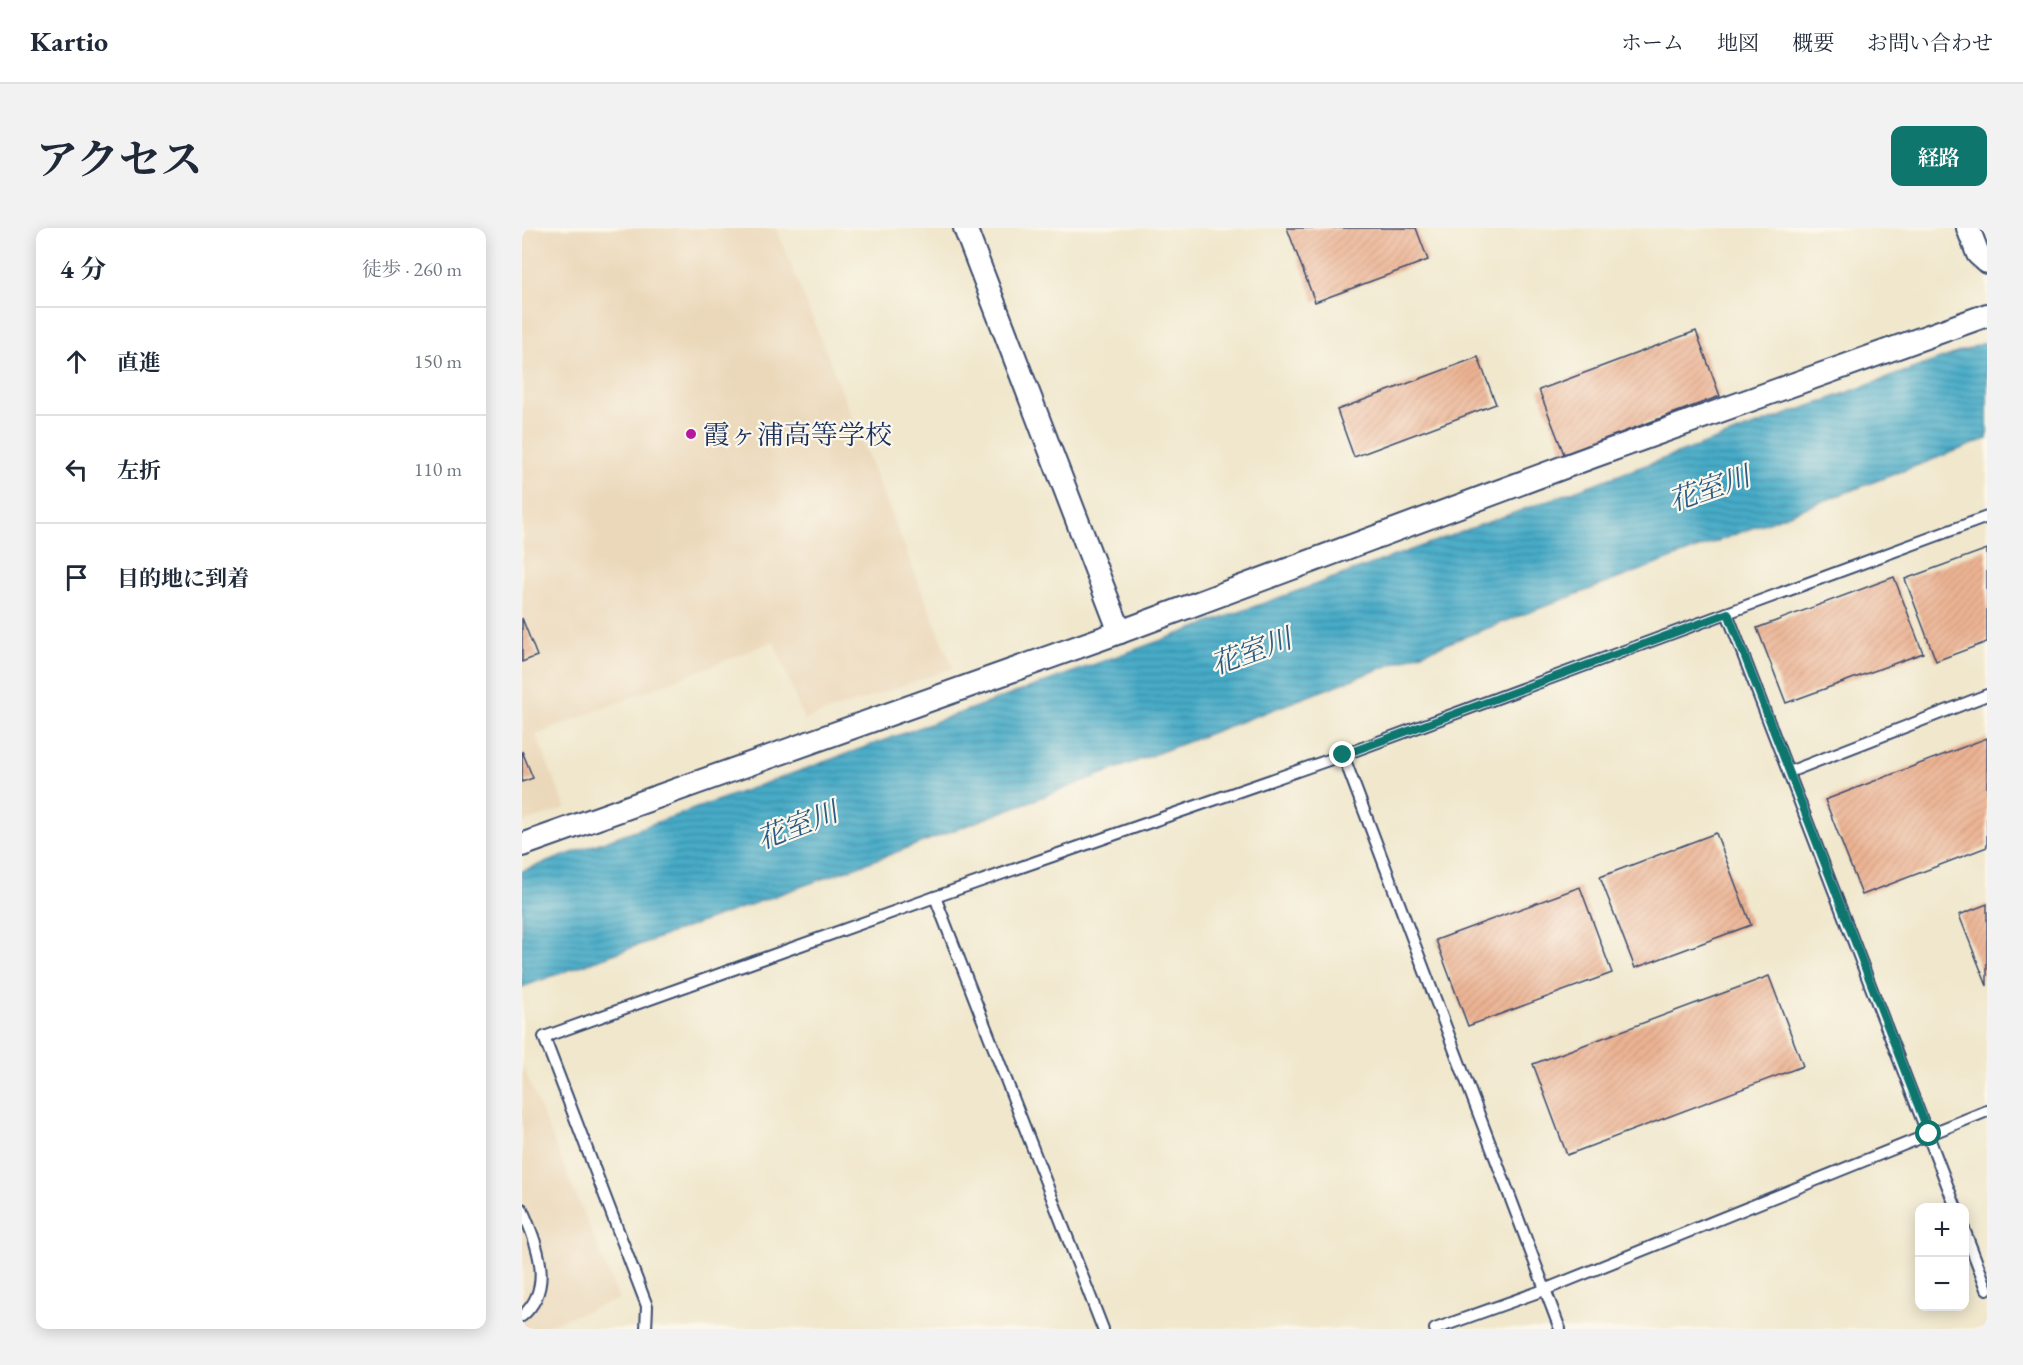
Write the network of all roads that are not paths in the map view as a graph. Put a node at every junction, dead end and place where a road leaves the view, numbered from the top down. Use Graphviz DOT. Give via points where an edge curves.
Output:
graph roads {
  1 [pos="965,228"];
  2 [pos="1968,228"];
  3 [pos="1987,262"];
  4 [pos="1987,315"];
  5 [pos="1987,517"];
  6 [pos="1728,613"];
  7 [pos="1120,632"];
  8 [pos="1987,695"];
  9 [pos="1343,755"];
  10 [pos="1789,772"];
  11 [pos="522,844"];
  12 [pos="935,897"];
  13 [pos="1987,1111"];
  14 [pos="1929,1134"];
  15 [pos="1954,1203"];
  16 [pos="522,1209"];
  17 [pos="1969,1240"];
  18 [pos="1987,1289"];
  19 [pos="1545,1290"];
  20 [pos="522,1316"];
  21 [pos="646,1329"];
  22 [pos="1103,1329"];
  23 [pos="1435,1329"];
  24 [pos="1560,1329"];
  1 -- 7 [label="street"];
  2 -- 3 [label="street" via="1978,254"];
  4 -- 7 [label="street"];
  5 -- 6 [label="lane"];
  6 -- 9 [label="lane"];
  6 -- 10 [label="lane"];
  7 -- 11 [label="street"];
  8 -- 10 [label="lane"];
  9 -- 12 [label="lane"];
  9 -- 19 [label="lane"];
  10 -- 14 [label="lane"];
  12 -- 21 [label="lane" via="544,1037 647,1306"];
  12 -- 22 [label="lane"];
  13 -- 14 [label="lane"];
  14 -- 15 [label="lane"];
  14 -- 19 [label="lane"];
  16 -- 20 [label="lane" via="541,1265 538,1292"];
  17 -- 18 [label="lane"];
  19 -- 23 [label="lane"];
  19 -- 24 [label="lane"];
}
